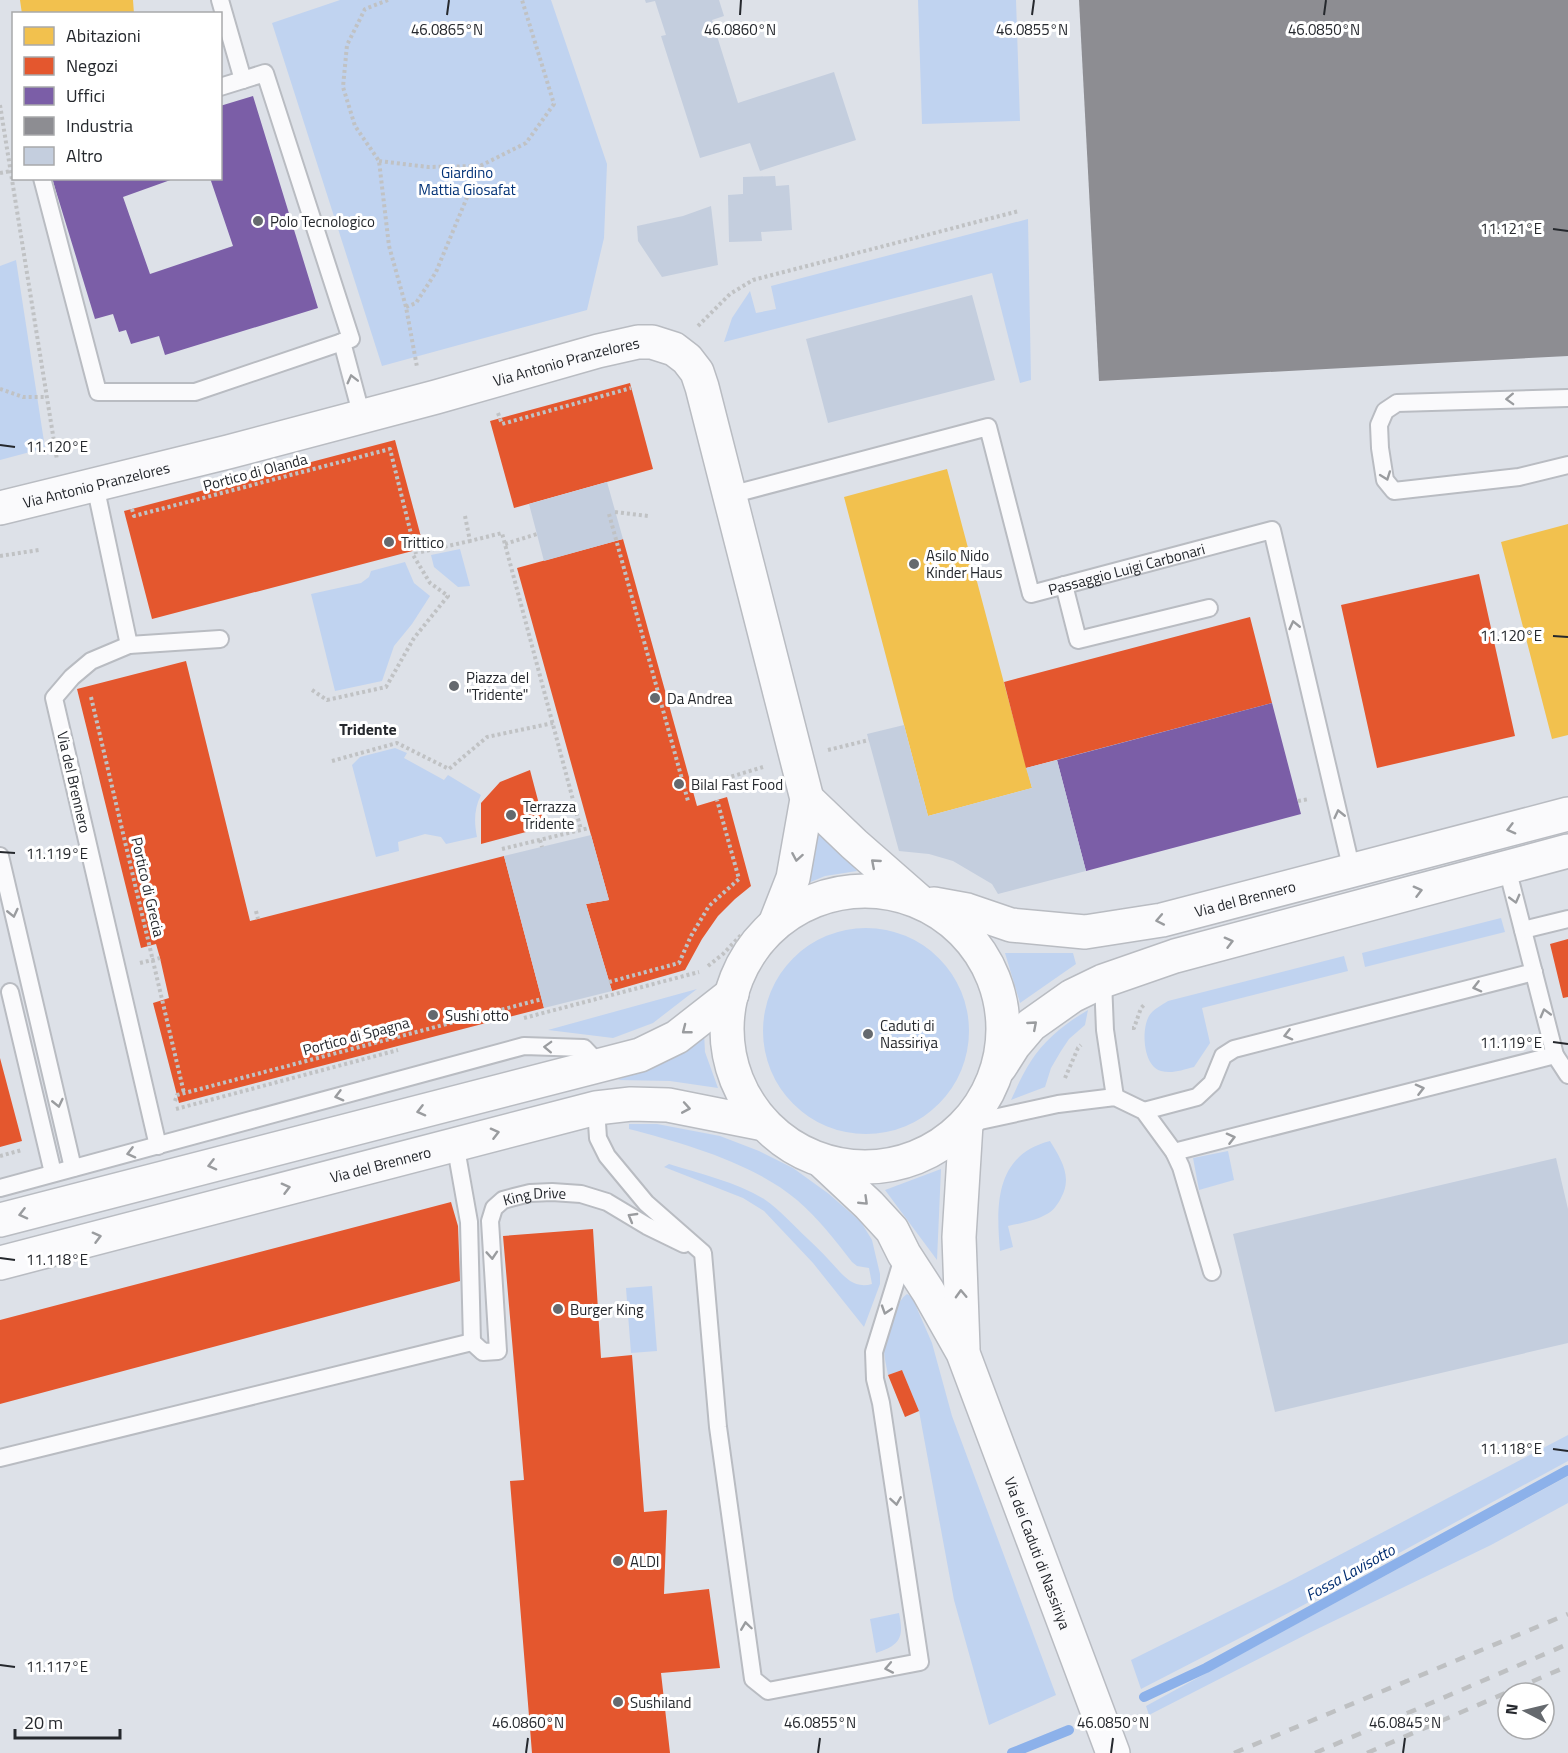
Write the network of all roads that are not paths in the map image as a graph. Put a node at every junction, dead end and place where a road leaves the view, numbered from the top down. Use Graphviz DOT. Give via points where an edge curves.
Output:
graph roads {
  1 [pos="220,0"];
  2 [pos="243,80"];
  3 [pos="222,86"];
  4 [pos="43,180"];
  5 [pos="342,342"];
  6 [pos="1568,398"];
  7 [pos="362,417"];
  8 [pos="1568,465"];
  9 [pos="95,485"];
  10 [pos="730,495"];
  11 [pos="0,508"];
  12 [pos="1064,585"];
  13 [pos="1209,608"];
  14 [pos="220,639"];
  15 [pos="129,645"];
  16 [pos="807,799"];
  17 [pos="1568,814"];
  18 [pos="1568,851"];
  19 [pos="0,856"];
  20 [pos="1507,867"];
  21 [pos="1352,871"];
  22 [pos="919,902"];
  23 [pos="1568,919"];
  24 [pos="762,926"];
  25 [pos="1523,930"];
  26 [pos="1534,972"];
  27 [pos="1102,981"];
  28 [pos="10,992"];
  29 [pos="732,994"];
  30 [pos="1555,1055"];
  31 [pos="600,1065"];
  32 [pos="997,1071"];
  33 [pos="1568,1075"];
  34 [pos="1115,1097"];
  35 [pos="596,1108"];
  36 [pos="1144,1111"];
  37 [pos="764,1124"];
  38 [pos="966,1124"];
  39 [pos="455,1143"];
  40 [pos="158,1146"];
  41 [pos="1174,1152"];
  42 [pos="822,1161"];
  43 [pos="73,1168"];
  44 [pos="53,1173"];
  45 [pos="0,1188"];
  46 [pos="0,1220"];
  47 [pos="703,1253"];
  48 [pos="904,1254"];
  49 [pos="0,1263"];
  50 [pos="1212,1272"];
  51 [pos="472,1341"];
  52 [pos="963,1353"];
  53 [pos="0,1458"];
  54 [pos="1113,1753"];
  1 -- 2 [label="lane"];
  2 -- 3 [label="lane"];
  2 -- 5 [label="lane" via="266,73 351,339"];
  4 -- 5 [label="lane" via="98,392 195,392"];
  7 -- 5 [label="lane, one-way"];
  6 -- 8 [label="lane, one-way" via="1397,403 1385,411 1379,425 1385,480 1394,491 1519,477"];
  7 -- 9 [label="main road, Via Antonio Pranzelores"];
  7 -- 10 [label="main road, Via Antonio Pranzelores" via="598,351 652,342 674,349 697,372"];
  9 -- 11 [label="main road, Via Antonio Pranzelores"];
  9 -- 15 [label="lane"];
  10 -- 12 [label="lane, Passaggio Luigi Carbonari" via="988,427 1031,594"];
  10 -- 16 [label="main road, Via Antonio Pranzelores"];
  12 -- 13 [label="lane" via="1078,640"];
  21 -- 12 [label="lane, Passaggio Luigi Carbonari, one-way" via="1272,530"];
  14 -- 15 [label="lane"];
  15 -- 40 [label="lane, Via del Brennero" via="91,661 54,699"];
  22 -- 16 [label="main road, one-way"];
  16 -- 24 [label="main road, Via Antonio Pranzelores, one-way" via="793,878"];
  17 -- 21 [label="main road, Via del Brennero, one-way"];
  18 -- 20 [label="main road"];
  19 -- 43 [label="lane, one-way"];
  20 -- 25 [label="lane, one-way"];
  27 -- 20 [label="main road, one-way" via="1175,956"];
  21 -- 22 [label="main road, Via del Brennero, one-way" via="1161,920 1085,932 1011,925 967,910"];
  22 -- 24 [label="main road" via="891,893 832,894"];
  22 -- 32 [label="main road" via="952,921 976,947 992,975 1000,999 1003,1035"];
  23 -- 25 [label="lane"];
  24 -- 29 [label="main road"];
  25 -- 26 [label="lane"];
  30 -- 26 [label="lane, one-way"];
  26 -- 36 [label="lane, one-way" via="1234,1049 1222,1056 1212,1083 1197,1097"];
  32 -- 27 [label="main road, one-way" via="1031,1025 1072,996"];
  27 -- 34 [label="lane"];
  28 -- 44 [label="lane"];
  29 -- 31 [label="main road, one-way" via="677,1037 640,1055"];
  29 -- 37 [label="main road" via="727,1028 730,1061 742,1093"];
  30 -- 33 [label="lane"];
  41 -- 30 [label="lane, one-way"];
  31 -- 40 [label="lane, one-way" via="584,1048 524,1047"];
  31 -- 46 [label="main road, one-way"];
  32 -- 38 [label="main road"];
  34 -- 36 [label="lane"];
  34 -- 38 [label="lane" via="1058,1104"];
  35 -- 37 [label="main road, Via del Brennero, one-way" via="668,1105"];
  39 -- 35 [label="main road, Via del Brennero, one-way"];
  35 -- 47 [label="lane" via="598,1138 606,1156 646,1203"];
  36 -- 41 [label="lane"];
  37 -- 42 [label="main road" via="789,1145"];
  38 -- 42 [label="main road" via="922,1155 891,1166 856,1167"];
  52 -- 38 [label="main road, Via dei Caduti di Nassiriya, one-way" via="959,1237"];
  49 -- 39 [label="main road, Via del Brennero, one-way"];
  39 -- 51 [label="lane" via="469,1222"];
  40 -- 43 [label="lane, one-way"];
  41 -- 50 [label="lane"];
  42 -- 48 [label="main road, Via dei Caduti di Nassiriya, one-way" via="869,1205 891,1230"];
  43 -- 44 [label="lane"];
  44 -- 45 [label="lane"];
  48 -- 47 [label="lane, one-way" via="874,1352 875,1379 920,1662 768,1690 753,1679 718,1427"];
  47 -- 51 [label="lane, King Drive, one-way" via="607,1202 581,1194 530,1193 503,1200 494,1208 490,1221 498,1351 483,1352"];
  48 -- 52 [label="main road, Via dei Caduti di Nassiriya"];
  51 -- 53 [label="lane"];
  52 -- 54 [label="main road, Via dei Caduti di Nassiriya"];
}
